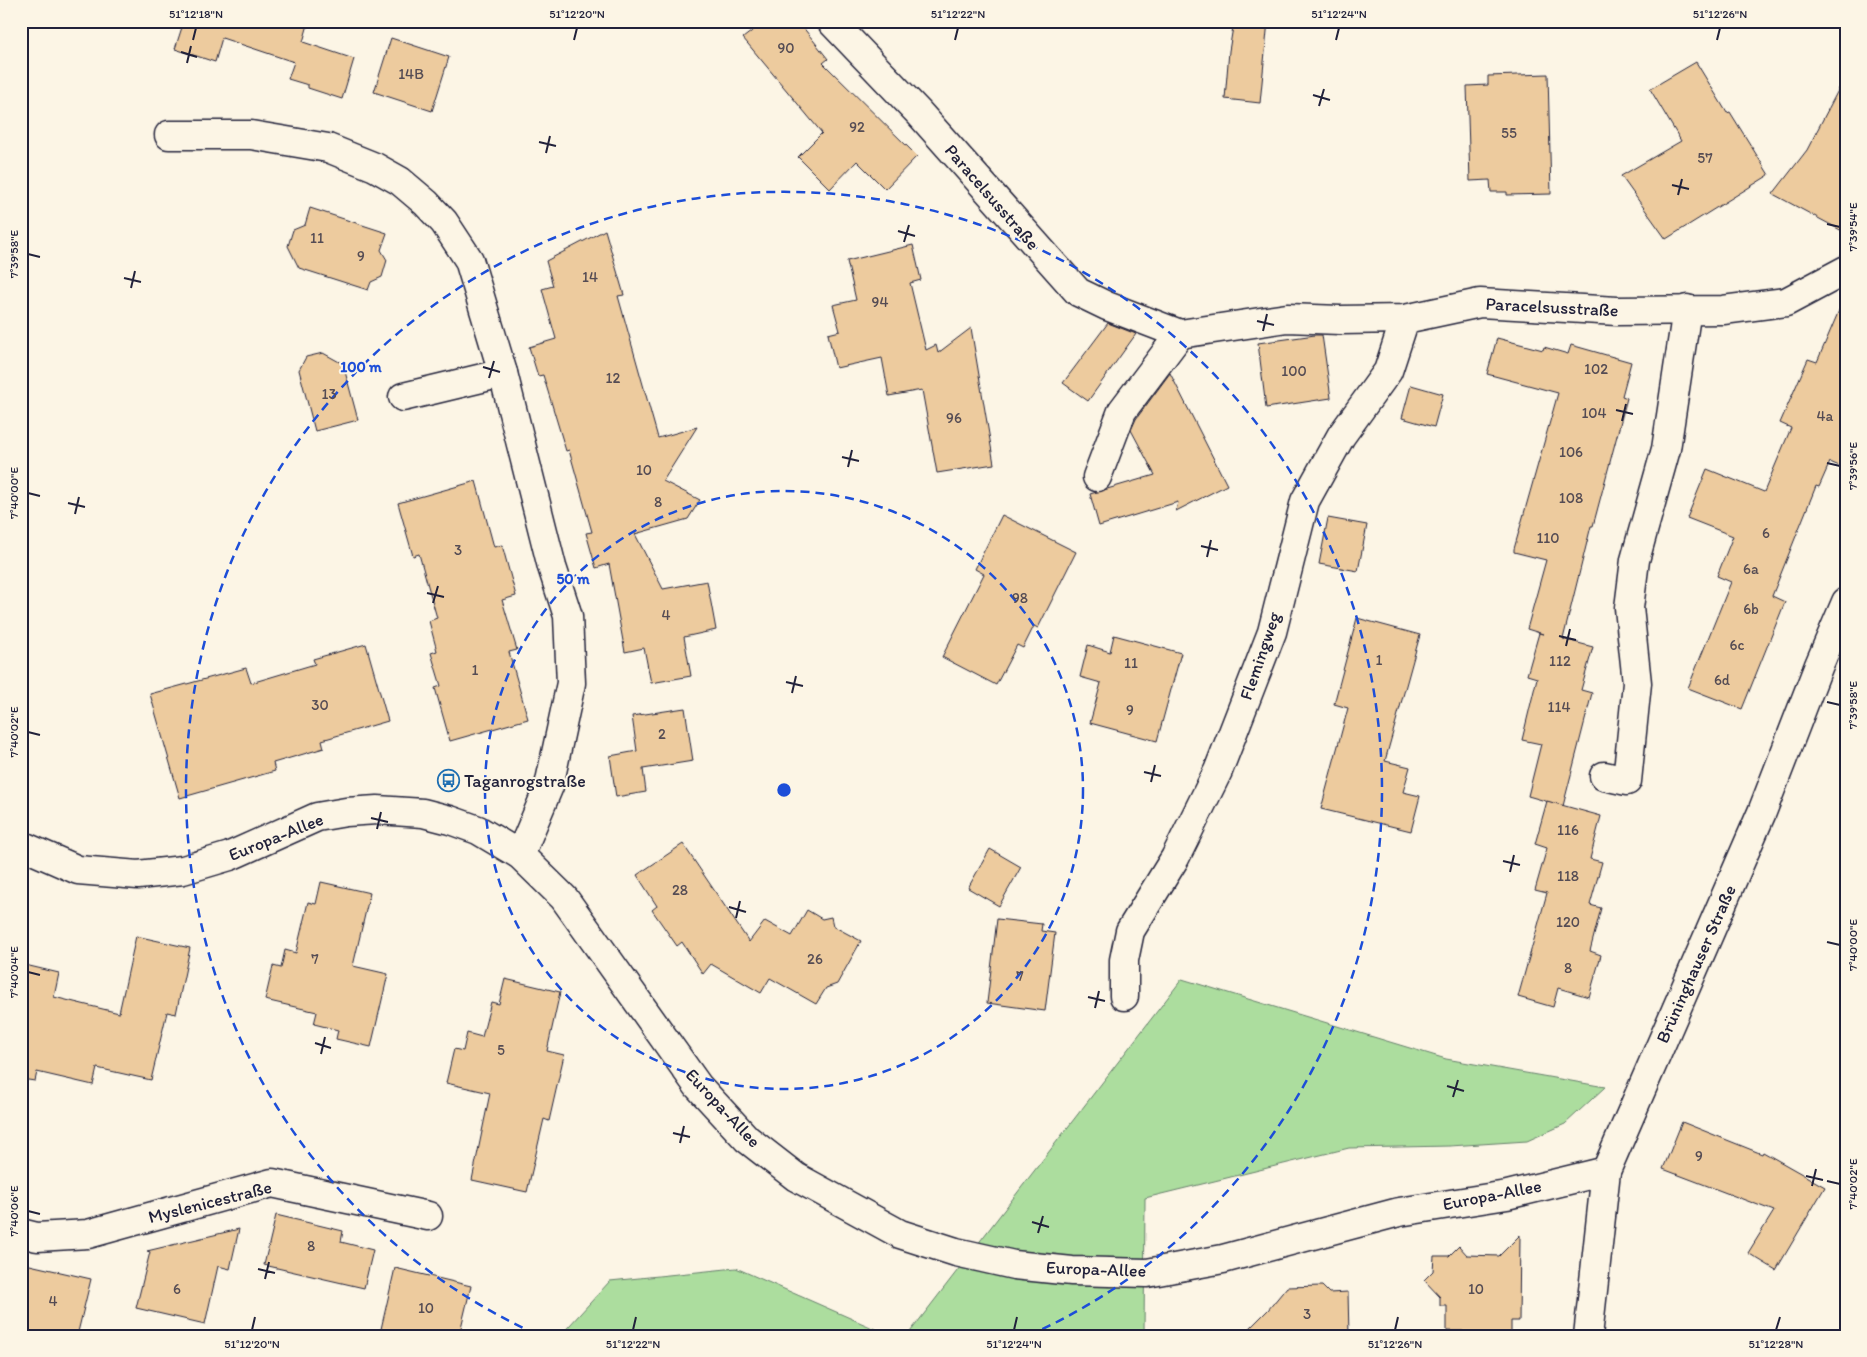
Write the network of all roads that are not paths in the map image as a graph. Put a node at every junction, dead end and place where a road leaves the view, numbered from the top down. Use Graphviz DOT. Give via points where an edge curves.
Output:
graph roads {
  1 [pos="831,21"];
  2 [pos="169,135"];
  3 [pos="1846,270"];
  4 [pos="1687,309"];
  5 [pos="1405,319"];
  6 [pos="1180,334"];
  7 [pos="502,373"];
  8 [pos="403,397"];
  9 [pos="1097,477"];
  10 [pos="1846,602"];
  11 [pos="1604,776"];
  12 [pos="21,845"];
  13 [pos="520,855"];
  14 [pos="1124,996"];
  15 [pos="1606,1171"];
  16 [pos="428,1216"];
  17 [pos="21,1233"];
  18 [pos="1588,1336"];
  1 -- 6 [label="street, Paracelsusstraße" via="1078,292"];
  2 -- 7 [label="street" via="251,135 328,148 400,181 444,222 469,260"];
  3 -- 4 [label="street, Paracelsusstraße" via="1786,302 1723,310"];
  4 -- 5 [label="street, Paracelsusstraße" via="1617,311 1480,303"];
  4 -- 11 [label="street" via="1666,449 1635,560 1629,608 1637,684 1627,781"];
  5 -- 6 [label="street, Paracelsusstraße" via="1287,318"];
  5 -- 14 [label="street, Flemingweg" via="1388,370 1341,436 1305,501 1272,632 1218,771 1175,858 1130,931 1124,960"];
  6 -- 9 [label="street" via="1122,411"];
  7 -- 8 [label="street"];
  7 -- 13 [label="street" via="552,567 568,616 571,683 549,786"];
  10 -- 15 [label="street, Brüninghauser Straße" via="1762,812"];
  12 -- 13 [label="street, Europa-Allee" via="78,870 138,875 183,870 230,856 317,818 377,810 423,812 450,820 478,830"];
  13 -- 15 [label="street, Europa-Allee" via="564,898 698,1086 747,1139 796,1176 848,1207 900,1234 956,1252 1014,1265 1072,1271 1147,1273 1223,1259 1399,1212 1507,1195"];
  15 -- 18 [label="street, Brüninghauser Straße"];
  16 -- 17 [label="street, Myslenicestraße" via="272,1183 88,1234 37,1237"];
}
